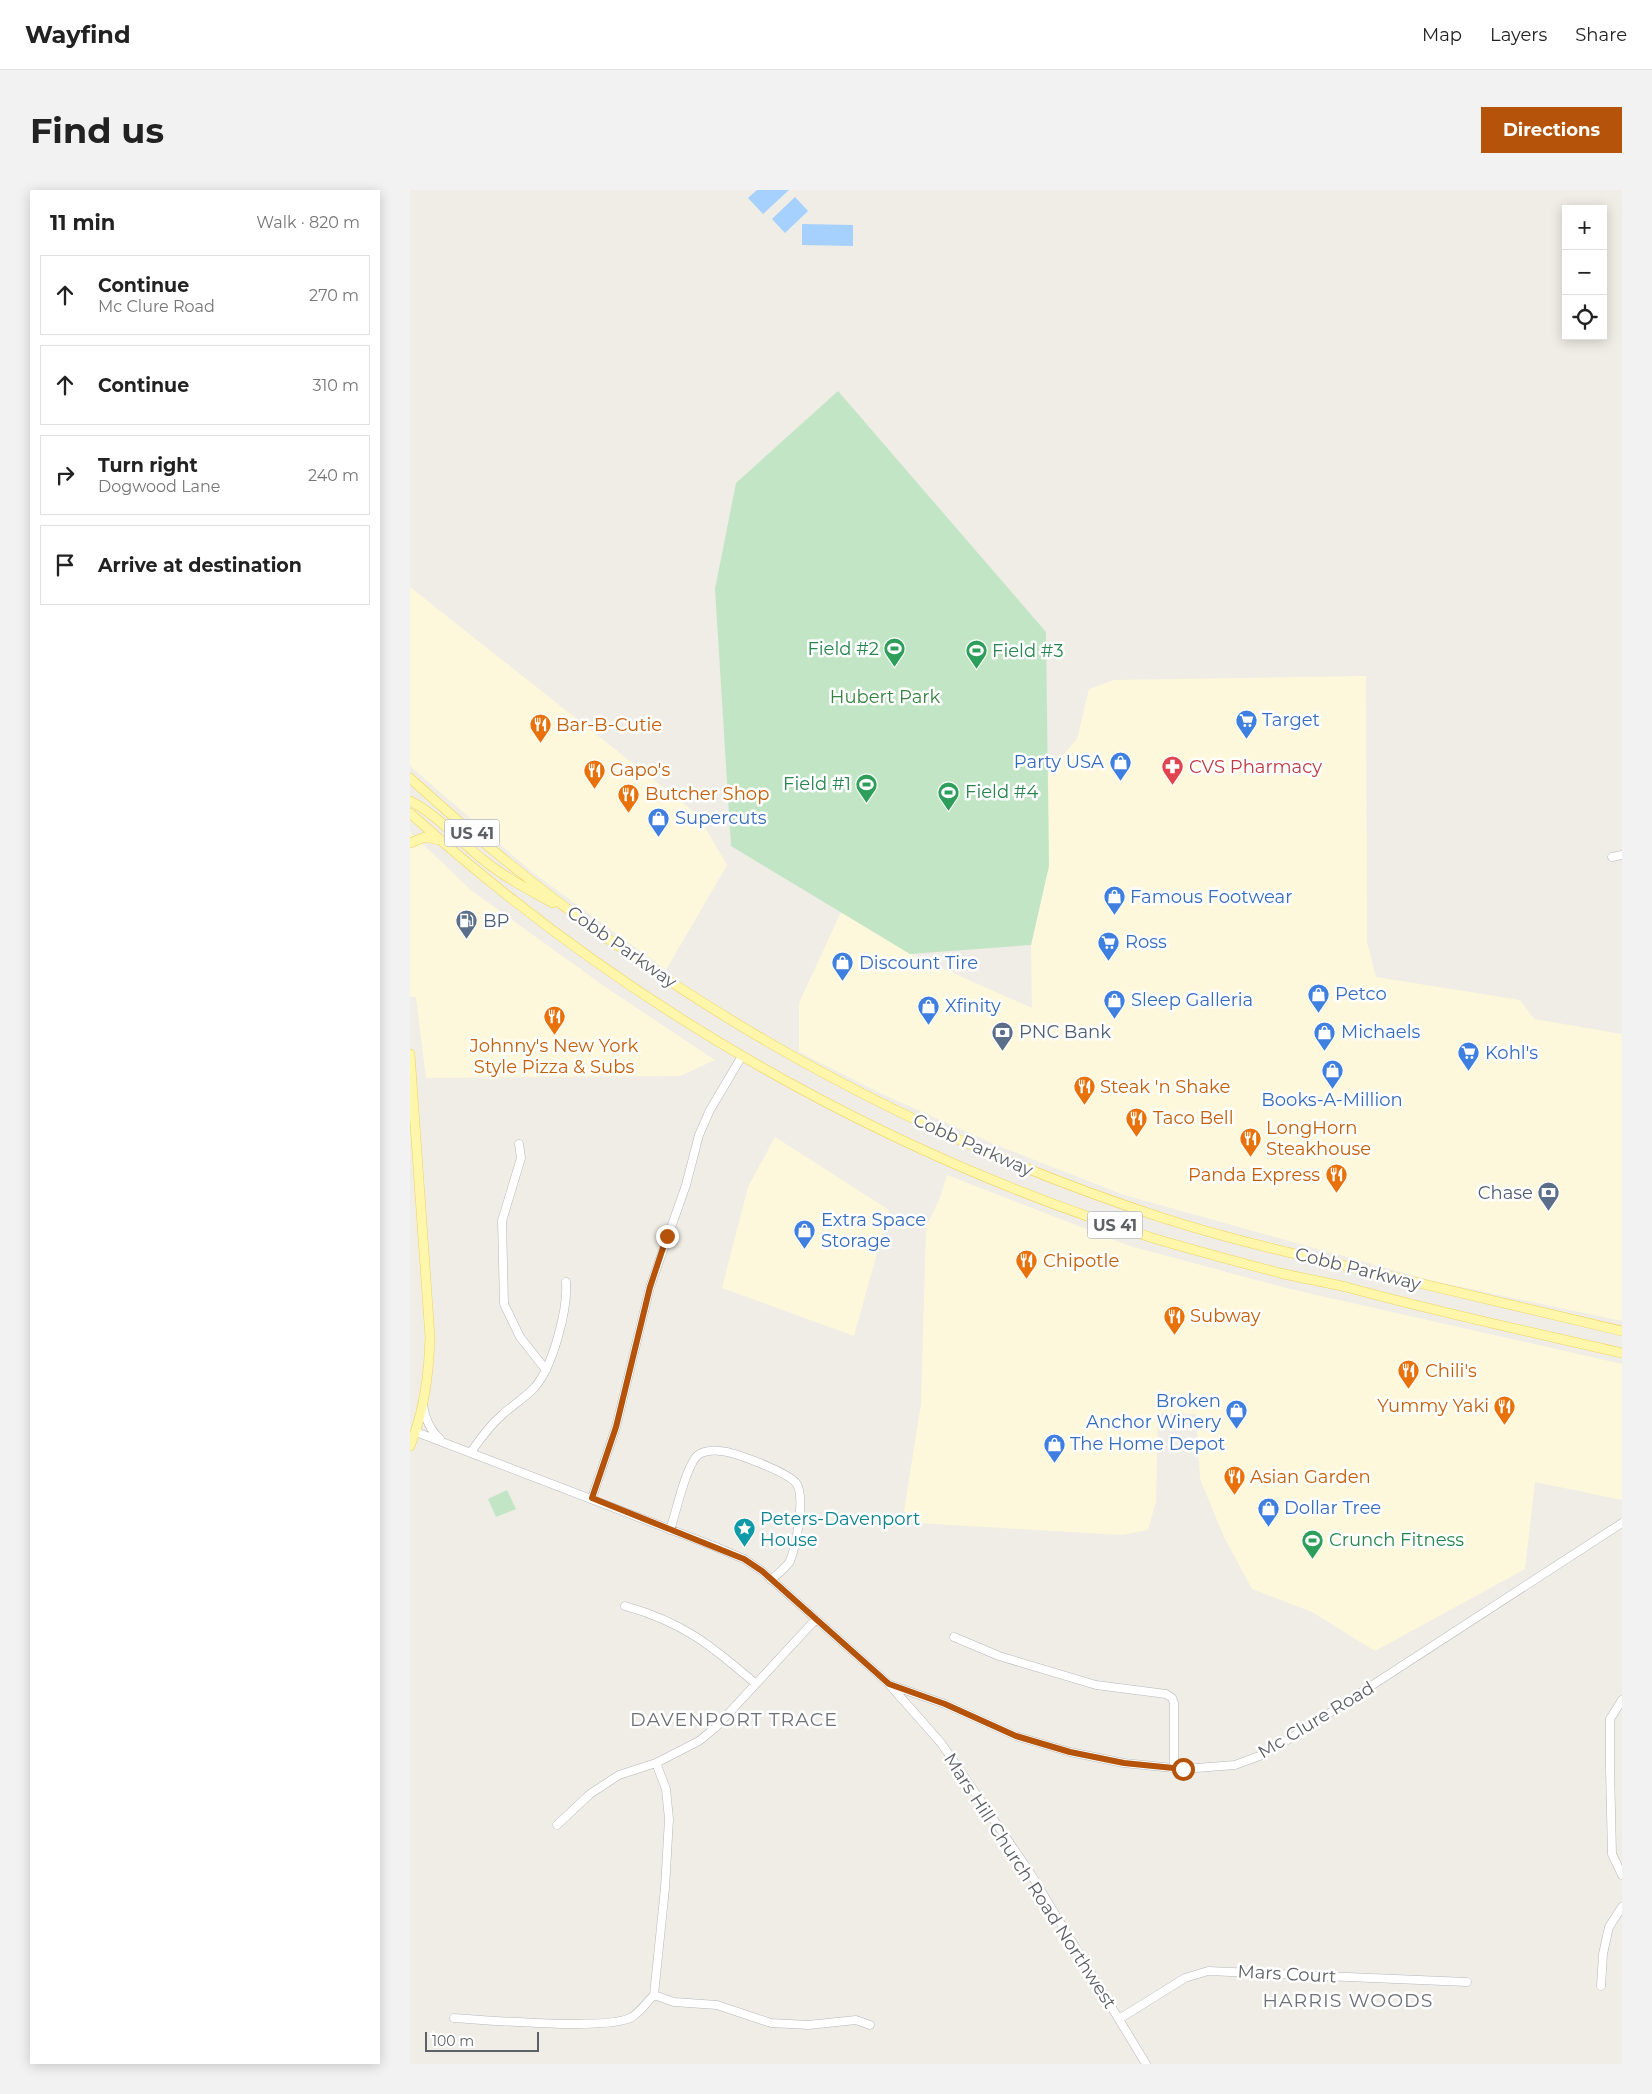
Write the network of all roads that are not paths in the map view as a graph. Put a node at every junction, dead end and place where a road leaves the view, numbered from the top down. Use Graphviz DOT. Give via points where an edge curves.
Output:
graph roads {
  1 [pos="410,778"];
  2 [pos="410,801"];
  3 [pos="410,813"];
  4 [pos="442,841"];
  5 [pos="410,843"];
  6 [pos="1622,855"];
  7 [pos="1612,856"];
  8 [pos="571,912"];
  9 [pos="410,1054"];
  10 [pos="742,1056"];
  11 [pos="519,1144"];
  12 [pos="566,1282"];
  13 [pos="1622,1331"];
  14 [pos="1622,1353"];
  15 [pos="546,1370"];
  16 [pos="423,1404"];
  17 [pos="416,1432"];
  18 [pos="446,1443"];
  19 [pos="410,1446"];
  20 [pos="471,1452"];
  21 [pos="592,1498"];
  22 [pos="1622,1523"];
  23 [pos="670,1530"];
  24 [pos="771,1580"];
  25 [pos="625,1606"];
  26 [pos="816,1619"];
  27 [pos="954,1636"];
  28 [pos="756,1684"];
  29 [pos="889,1684"];
  30 [pos="1622,1700"];
  31 [pos="656,1763"];
  32 [pos="1174,1768"];
  33 [pos="557,1825"];
  34 [pos="1622,1875"];
  35 [pos="1622,1907"];
  36 [pos="1467,1982"];
  37 [pos="1601,1986"];
  38 [pos="654,1995"];
  39 [pos="454,2018"];
  40 [pos="1119,2019"];
  41 [pos="870,2025"];
  42 [pos="1146,2064"];
  1 -- 8 [label="main road, Cobb Parkway / US 41" via="475,836"];
  2 -- 8 [label="main road" via="486,863"];
  3 -- 4 [label="main road, Cobb Parkway / US 41"];
  4 -- 5 [label="main road" via="425,838"];
  4 -- 10 [label="main road, Cobb Parkway / US 41" via="508,896 608,971"];
  6 -- 7 [label="street"];
  8 -- 13 [label="main road, Cobb Parkway / US 41" via="669,981 777,1048 899,1112 1034,1172 1162,1218 1242,1241"];
  9 -- 16 [label="main road" via="430,1337"];
  10 -- 14 [label="main road, Cobb Parkway / US 41" via="839,1109 920,1148 1030,1195 1156,1239 1262,1268"];
  10 -- 21 [label="street" via="699,1135 686,1185 650,1287 616,1427"];
  11 -- 15 [label="street" via="521,1158 502,1221 504,1304 520,1337"];
  12 -- 15 [label="street" via="567,1297"];
  15 -- 20 [label="street" via="535,1388 488,1427"];
  16 -- 17 [label="main road"];
  16 -- 18 [label="street" via="431,1429"];
  17 -- 18 [label="street, Mars Hill Church Road Northwest"];
  17 -- 19 [label="main road"];
  18 -- 20 [label="street, Mars Hill Church Road Northwest"];
  20 -- 21 [label="street, Mars Hill Church Road Northwest"];
  21 -- 23 [label="street, Mars Hill Church Road Northwest"];
  22 -- 32 [label="street, Mc Clure Road" via="1383,1680 1262,1755 1235,1765"];
  23 -- 24 [label="street, Mars Hill Church Road Northwest" via="744,1559"];
  23 -- 24 [label="street" via="687,1473 698,1455 721,1450 789,1476 800,1492 800,1512 789,1562"];
  24 -- 26 [label="street, Mars Hill Church Road Northwest"];
  25 -- 28 [label="street" via="651,1613 685,1629 715,1649"];
  26 -- 28 [label="street"];
  26 -- 29 [label="street, Mars Hill Church Road Northwest"];
  27 -- 32 [label="street" via="999,1656 1096,1686 1166,1694 1174,1703"];
  28 -- 31 [label="street" via="699,1741"];
  29 -- 32 [label="street, Mc Clure Road" via="945,1704 1016,1736 1070,1752 1124,1763"];
  29 -- 40 [label="street, Mars Hill Church Road Northwest" via="941,1743 966,1778 1029,1871"];
  30 -- 34 [label="street" via="1610,1719 1612,1854"];
  31 -- 33 [label="street" via="620,1775 590,1794"];
  31 -- 38 [label="street" via="666,1789 669,1819"];
  35 -- 37 [label="street" via="1609,1927 1602,1954"];
  36 -- 40 [label="street, Mars Court" via="1208,1971 1185,1978"];
  38 -- 39 [label="street" via="632,2017 620,2022"];
  38 -- 41 [label="street" via="674,2002 717,2005 771,2023 808,2025 856,2020"];
  40 -- 42 [label="street, Mars Hill Church Road Northwest"];
}
